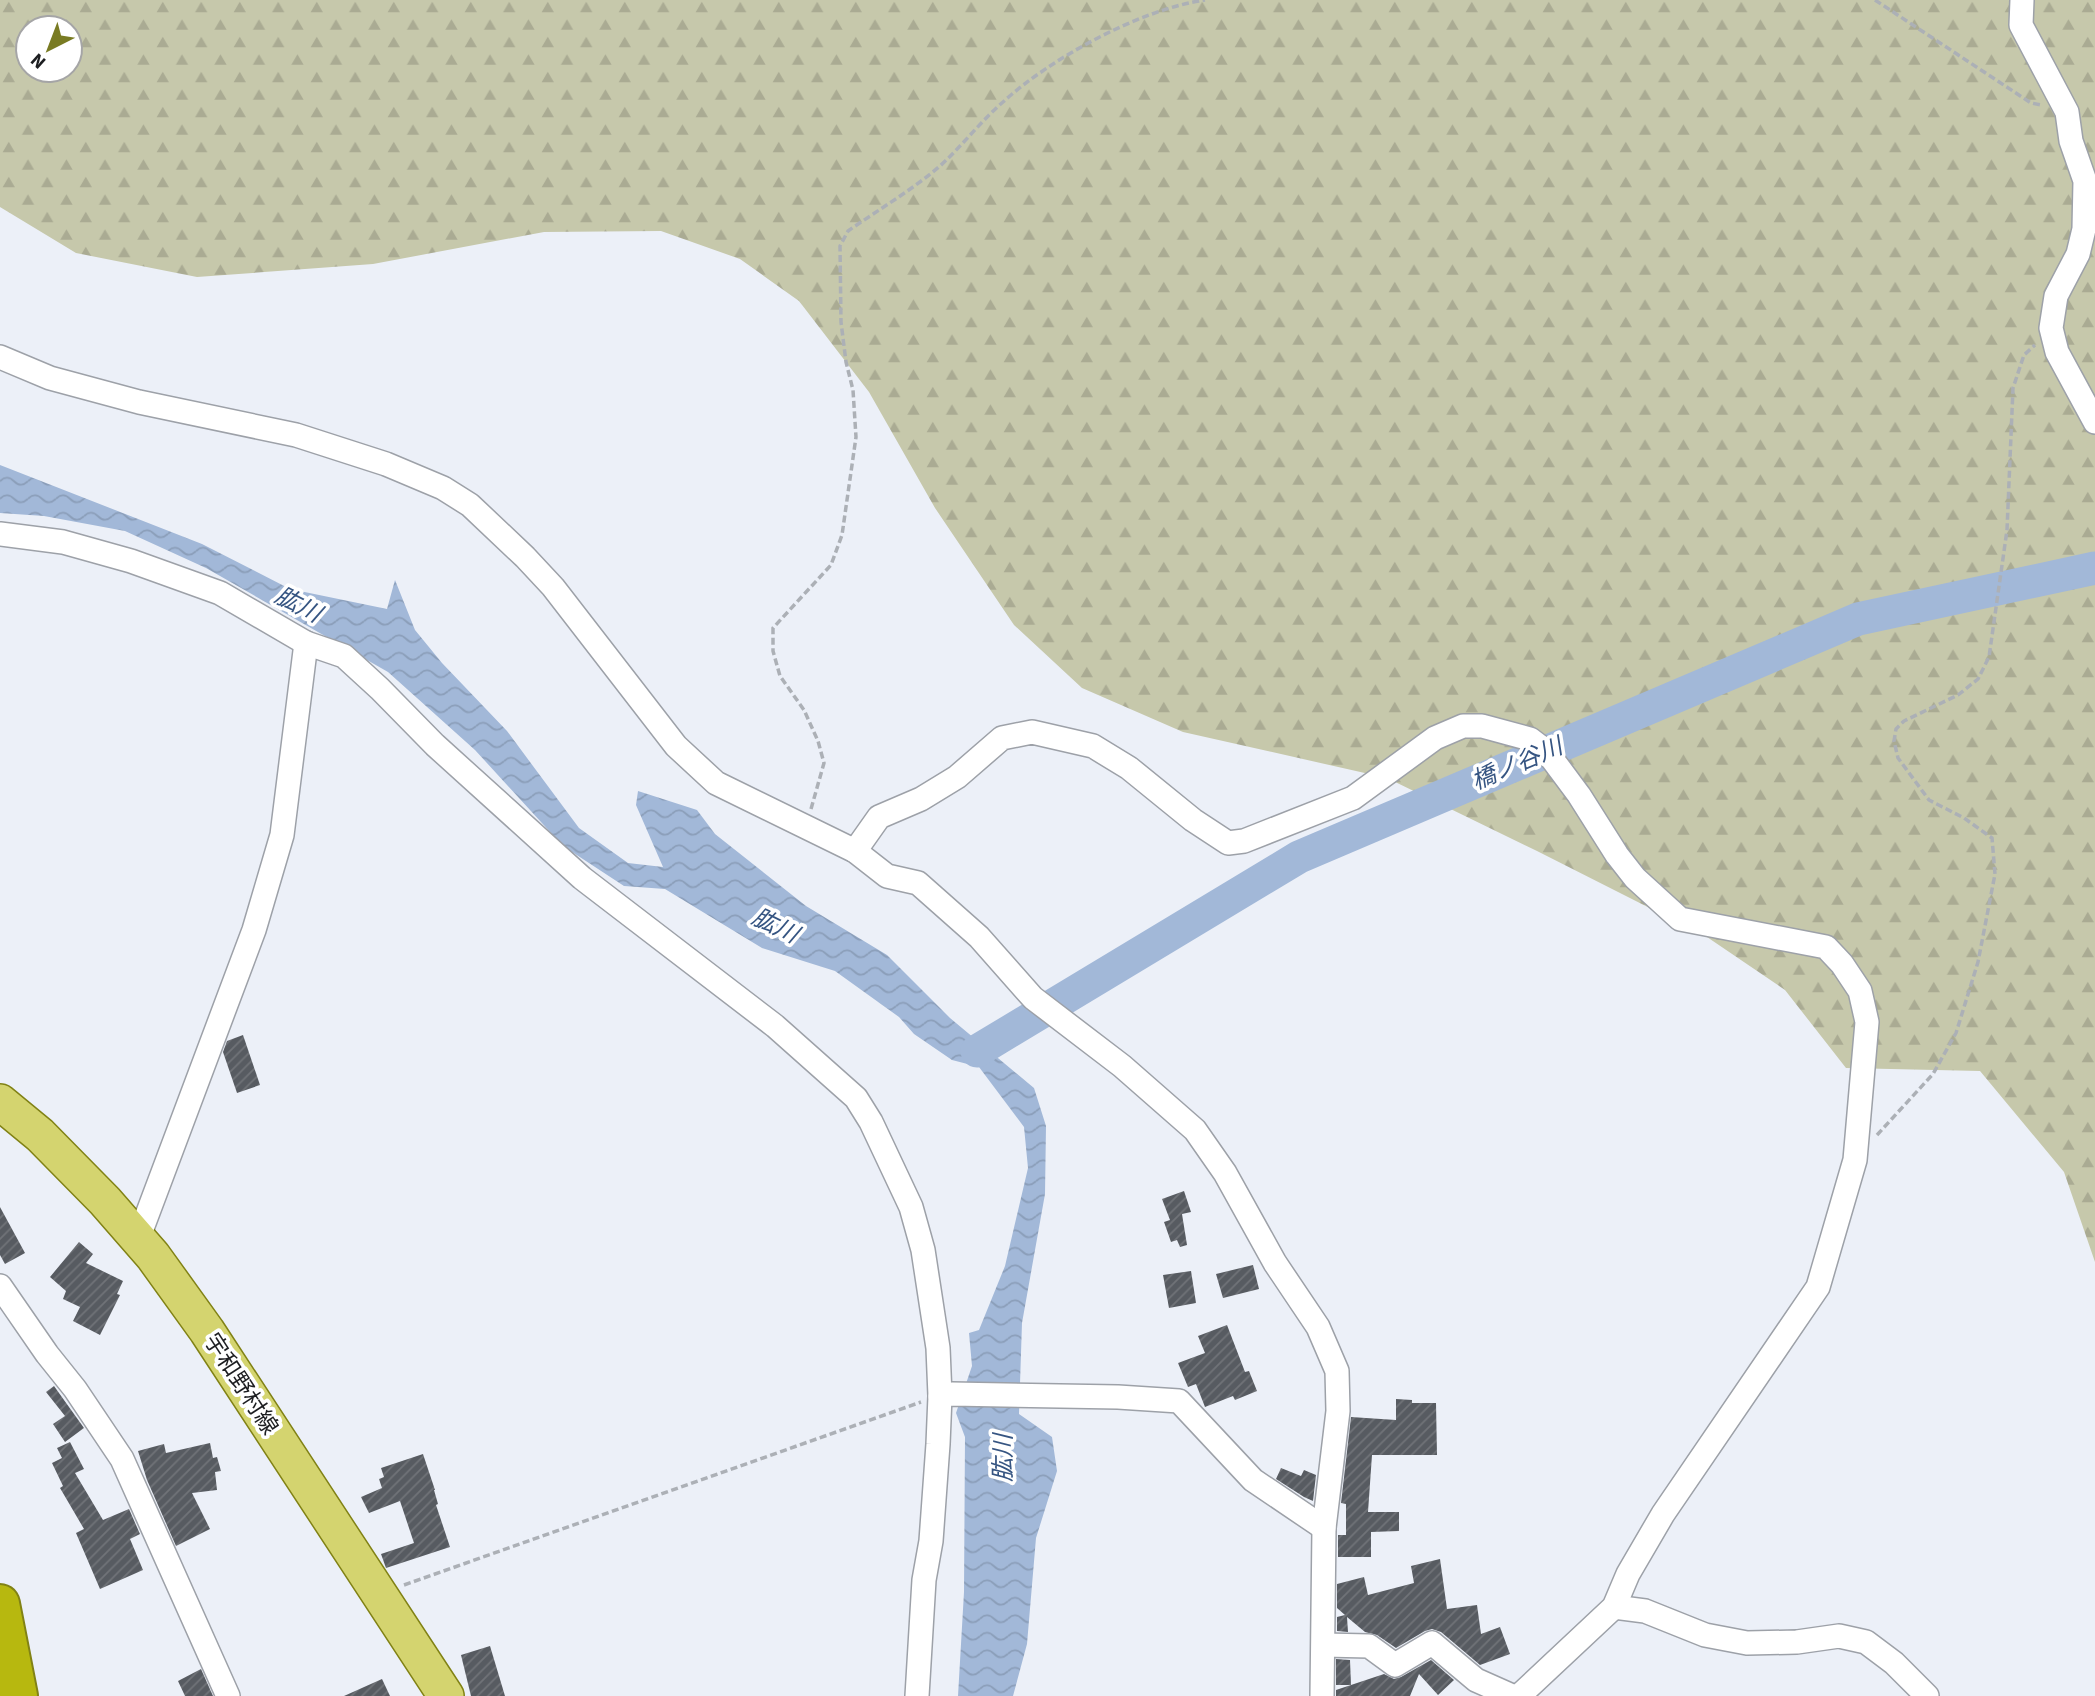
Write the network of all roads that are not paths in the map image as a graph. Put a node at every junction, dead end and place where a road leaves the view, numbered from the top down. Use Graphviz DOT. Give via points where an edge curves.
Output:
graph roads {
  1 [pos="2022,0"];
  2 [pos="0,358"];
  3 [pos="2095,422"];
  4 [pos="0,534"];
  5 [pos="306,643"];
  6 [pos="855,851"];
  7 [pos="0,1102"];
  8 [pos="138,1239"];
  9 [pos="0,1286"];
  10 [pos="946,1395"];
  11 [pos="1324,1528"];
  12 [pos="0,1604"];
  13 [pos="1614,1607"];
  14 [pos="1324,1645"];
  15 [pos="19,1696"];
  16 [pos="228,1696"];
  17 [pos="446,1696"];
  18 [pos="917,1696"];
  19 [pos="1322,1696"];
  20 [pos="1512,1696"];
  21 [pos="1519,1696"];
  22 [pos="1927,1696"];
  1 -- 3 [label="street" via="2021,25 2067,112 2085,181 2084,229 2078,254 2056,296 2051,328 2057,352"];
  2 -- 6 [label="street" via="50,378 126,398 296,435 443,488 470,505 554,587 676,746 716,783"];
  4 -- 5 [label="street" via="63,542 131,561 220,593"];
  5 -- 8 [label="street" via="282,835 254,930"];
  5 -- 10 [label="street" via="344,656 582,878 775,1026 856,1098 911,1207 923,1250"];
  6 -- 11 [label="street" via="887,876 918,883 979,937 1033,998 1122,1066 1195,1130 1225,1173 1275,1263 1318,1327 1337,1371 1338,1411"];
  6 -- 13 [label="street" via="879,817 957,777 1002,738 1032,732 1093,746 1228,843 1244,841 1353,798 1435,738 1463,726 1482,726 1531,739 1547,752 1635,878 1681,919 1826,947 1860,991 1867,1022 1855,1160 1818,1287 1663,1514"];
  7 -- 8 [label="main road, 宇和野村線" via="40,1135"];
  8 -- 17 [label="main road, 宇和野村線" via="207,1331"];
  9 -- 16 [label="street" via="122,1459"];
  10 -- 11 [label="street" via="1179,1401 1253,1479"];
  10 -- 18 [label="street" via="924,1580"];
  11 -- 14 [label="street"];
  12 -- 15 [label="highway"];
  13 -- 21 [label="street"];
  13 -- 22 [label="street" via="1645,1611 1705,1634 1747,1643 1839,1636 1866,1642"];
  14 -- 19 [label="street"];
  14 -- 20 [label="street" via="1368,1647 1395,1665 1432,1643 1476,1680"];
}
